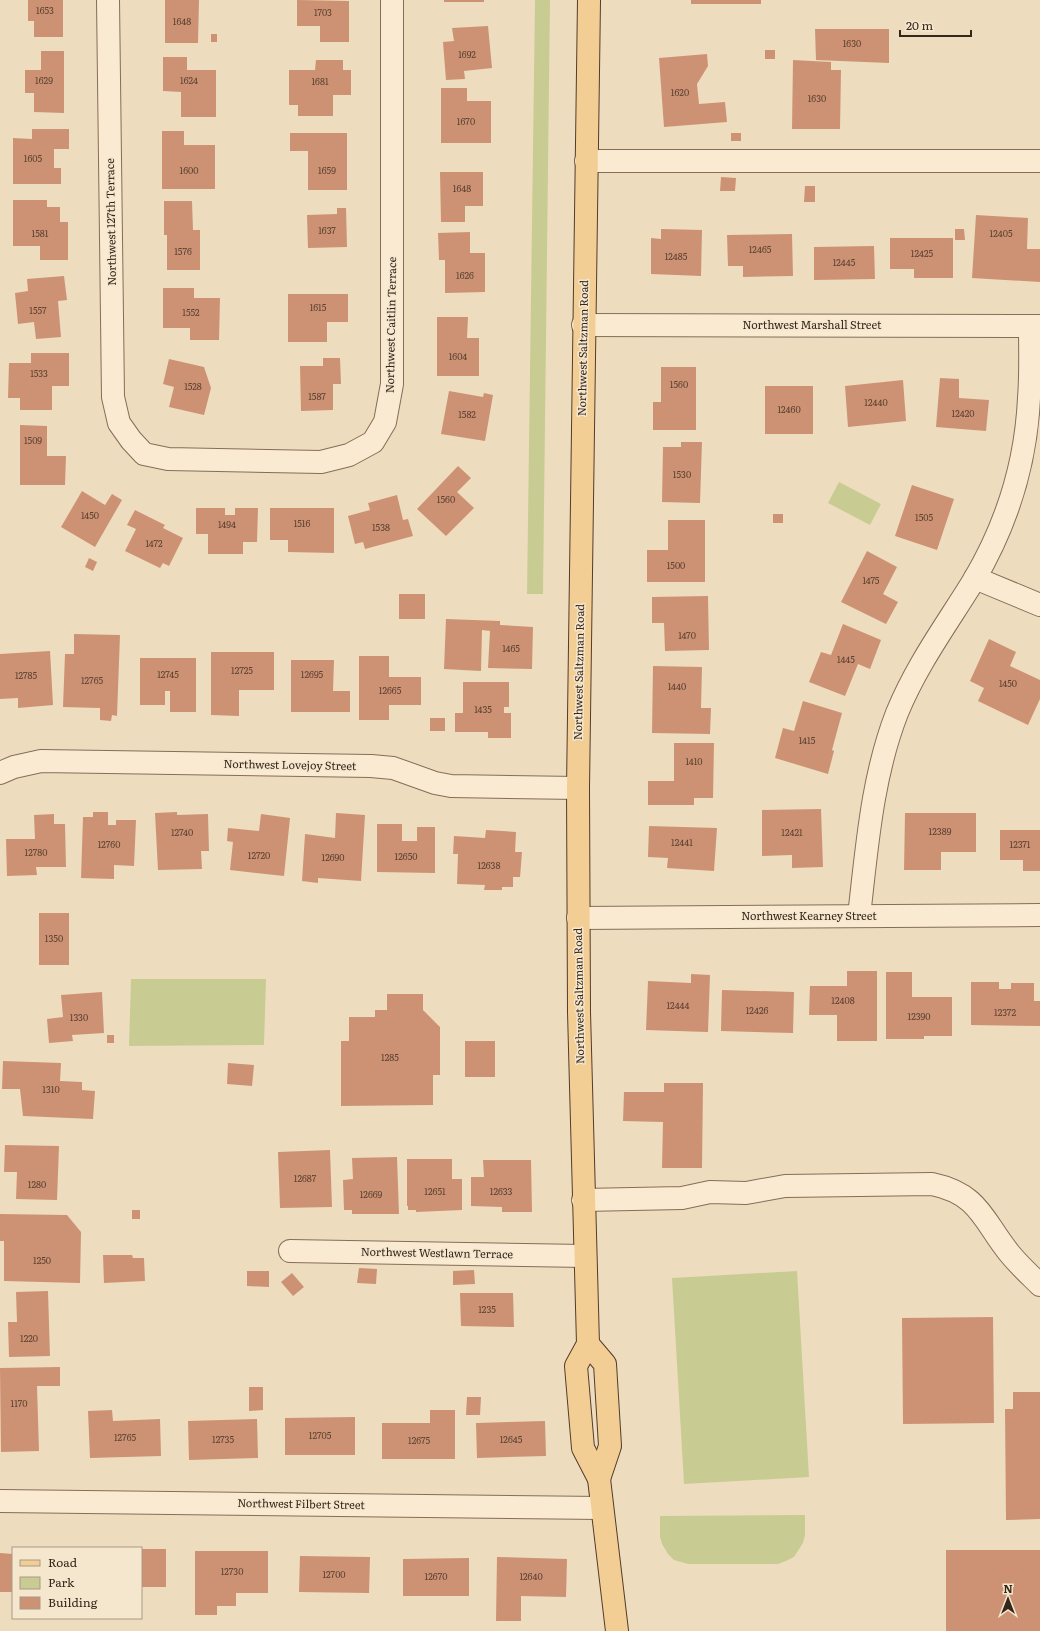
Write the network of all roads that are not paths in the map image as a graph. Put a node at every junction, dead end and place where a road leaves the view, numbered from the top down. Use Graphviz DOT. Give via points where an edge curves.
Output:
graph roads {
  1 [pos="108,0"];
  2 [pos="392,0"];
  3 [pos="589,0"];
  4 [pos="586,161"];
  5 [pos="1040,161"];
  6 [pos="583,325"];
  7 [pos="1035,326"];
  8 [pos="131,440"];
  9 [pos="975,578"];
  10 [pos="1040,605"];
  11 [pos="0,773"];
  12 [pos="578,788"];
  13 [pos="1040,915"];
  14 [pos="859,916"];
  15 [pos="578,918"];
  16 [pos="583,1200"];
  17 [pos="290,1251"];
  18 [pos="585,1256"];
  19 [pos="1040,1285"];
  20 [pos="0,1501"];
  21 [pos="602,1508"];
  22 [pos="617,1631"];
  1 -- 8 [label="street, Northwest 127th Terrace" via="113,397 119,423"];
  2 -- 8 [label="street, Northwest Caitlin Terrace" via="392,384 385,422 373,442 349,454 321,462 168,459 144,454"];
  3 -- 4 [label="main road, Northwest Saltzman Road"];
  4 -- 5 [label="street"];
  4 -- 6 [label="main road, Northwest Saltzman Road"];
  6 -- 7 [label="street, Northwest Marshall Street"];
  6 -- 12 [label="main road, Northwest Saltzman Road"];
  7 -- 9 [label="street" via="1030,398 1017,482 1001,527"];
  9 -- 10 [label="street"];
  9 -- 14 [label="street" via="926,654 909,684 897,714 874,790"];
  11 -- 12 [label="street, Northwest Lovejoy Street" via="14,767 41,762 372,766 393,768 451,786"];
  12 -- 15 [label="main road, Northwest Saltzman Road"];
  13 -- 14 [label="street, Northwest Kearney Street"];
  14 -- 15 [label="street, Northwest Kearney Street"];
  15 -- 16 [label="main road, Northwest Saltzman Road"];
  16 -- 18 [label="main road, Northwest Saltzman Road"];
  16 -- 19 [label="street" via="682,1198 710,1192 746,1193 785,1186 945,1186 960,1192 972,1202 1010,1254"];
  17 -- 18 [label="street, Northwest Westlawn Terrace"];
  18 -- 21 [label="main road, Northwest Saltzman Road" via="588,1344 576,1366 583,1448 599,1479"];
  20 -- 21 [label="street, Northwest Filbert Street"];
  21 -- 22 [label="main road, Northwest Saltzman Road"];
}
